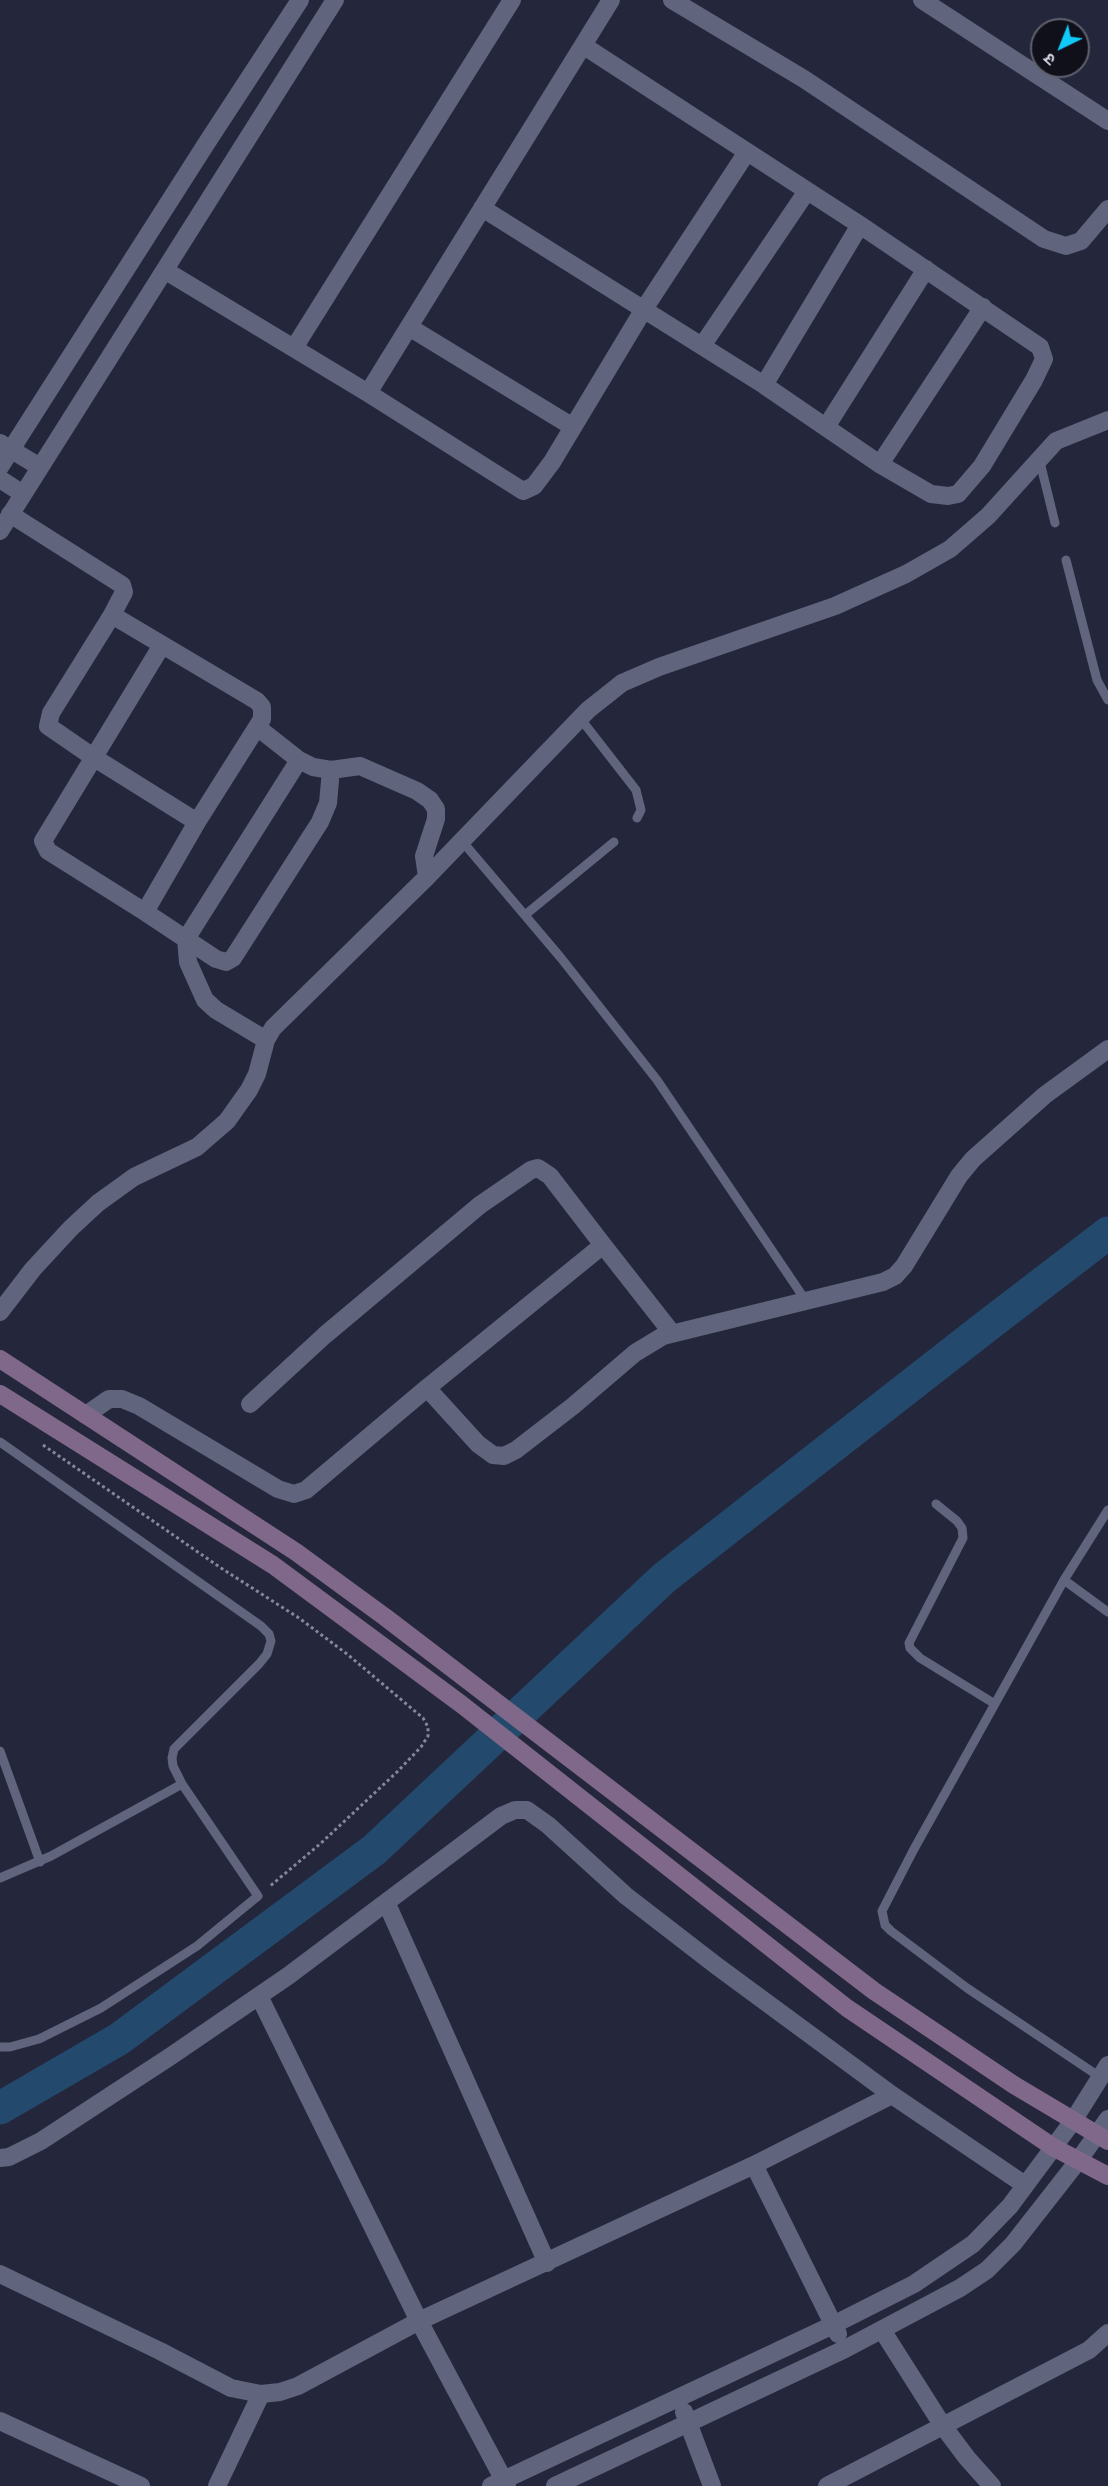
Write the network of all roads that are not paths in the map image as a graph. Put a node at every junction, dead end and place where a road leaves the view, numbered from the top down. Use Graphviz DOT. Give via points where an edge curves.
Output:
graph roads {
  1 [pos="300,0"];
  2 [pos="335,0"];
  3 [pos="512,0"];
  4 [pos="611,0"];
  5 [pos="672,0"];
  6 [pos="922,0"];
  7 [pos="584,46"];
  8 [pos="1108,122"];
  9 [pos="747,152"];
  10 [pos="807,191"];
  11 [pos="482,208"];
  12 [pos="1108,209"];
  13 [pos="860,225"];
  14 [pos="926,269"];
  15 [pos="166,271"];
  16 [pos="983,307"];
  17 [pos="644,309"];
  18 [pos="409,327"];
  19 [pos="702,346"];
  20 [pos="294,348"];
  21 [pos="764,384"];
  22 [pos="368,393"];
  23 [pos="1108,420"];
  24 [pos="573,427"];
  25 [pos="826,427"];
  26 [pos="5,447"];
  27 [pos="1039,458"];
  28 [pos="880,464"];
  29 [pos="0,467"];
  30 [pos="40,467"];
  31 [pos="0,478"];
  32 [pos="24,494"];
  33 [pos="10,514"];
  34 [pos="1055,523"];
  35 [pos="0,531"];
  36 [pos="1066,560"];
  37 [pos="112,615"];
  38 [pos="162,645"];
  39 [pos="1108,700"];
  40 [pos="580,718"];
  41 [pos="257,727"];
  42 [pos="93,758"];
  43 [pos="299,760"];
  44 [pos="330,770"];
  45 [pos="637,818"];
  46 [pos="197,822"];
  47 [pos="462,841"];
  48 [pos="614,842"];
  49 [pos="427,877"];
  50 [pos="145,912"];
  51 [pos="525,915"];
  52 [pos="186,939"];
  53 [pos="266,1040"];
  54 [pos="1108,1049"];
  55 [pos="603,1245"];
  56 [pos="806,1301"];
  57 [pos="0,1312"];
  58 [pos="672,1334"];
  59 [pos="0,1359"];
  60 [pos="427,1388"];
  61 [pos="0,1394"];
  62 [pos="250,1404"];
  63 [pos="86,1415"];
  64 [pos="0,1442"];
  65 [pos="936,1504"];
  66 [pos="1108,1510"];
  67 [pos="1064,1580"];
  68 [pos="1108,1612"];
  69 [pos="995,1704"];
  70 [pos="0,1751"];
  71 [pos="183,1784"];
  72 [pos="40,1862"];
  73 [pos="0,1878"];
  74 [pos="387,1904"];
  75 [pos="259,1996"];
  76 [pos="0,2047"];
  77 [pos="1104,2071"];
  78 [pos="892,2095"];
  79 [pos="1108,2119"];
  80 [pos="1073,2121"];
  81 [pos="1103,2138"];
  82 [pos="1053,2148"];
  83 [pos="0,2158"];
  84 [pos="1078,2161"];
  85 [pos="754,2165"];
  86 [pos="1108,2176"];
  87 [pos="1025,2185"];
  88 [pos="547,2263"];
  89 [pos="0,2274"];
  90 [pos="419,2321"];
  91 [pos="833,2325"];
  92 [pos="882,2330"];
  93 [pos="1108,2333"];
  94 [pos="845,2349"];
  95 [pos="261,2394"];
  96 [pos="676,2397"];
  97 [pos="0,2421"];
  98 [pos="688,2421"];
  99 [pos="943,2426"];
  100 [pos="501,2484"];
  101 [pos="141,2486"];
  102 [pos="217,2486"];
  103 [pos="555,2486"];
  104 [pos="712,2486"];
  105 [pos="827,2486"];
  106 [pos="992,2486"];
  1 -- 26 [label="street"];
  2 -- 15 [label="street"];
  3 -- 20 [label="street"];
  4 -- 7 [label="street"];
  5 -- 12 [label="street" via="804,80 1044,239 1066,246 1081,241"];
  6 -- 8 [label="street"];
  7 -- 9 [label="street"];
  7 -- 11 [label="street"];
  9 -- 10 [label="street"];
  9 -- 17 [label="street"];
  10 -- 13 [label="street"];
  10 -- 19 [label="street"];
  11 -- 17 [label="street"];
  11 -- 18 [label="street"];
  13 -- 14 [label="street"];
  13 -- 21 [label="street"];
  14 -- 16 [label="street"];
  14 -- 25 [label="street"];
  15 -- 20 [label="street"];
  15 -- 30 [label="street"];
  16 -- 28 [label="street"];
  16 -- 28 [label="street" via="1040,346 1044,359 982,466 958,494 948,496 931,494"];
  17 -- 19 [label="street"];
  17 -- 24 [label="street"];
  18 -- 22 [label="street"];
  18 -- 24 [label="street"];
  19 -- 21 [label="street"];
  20 -- 22 [label="street"];
  21 -- 25 [label="street"];
  22 -- 24 [label="street" via="523,491 534,486"];
  23 -- 27 [label="street" via="1056,441"];
  25 -- 28 [label="street"];
  26 -- 29 [label="street"];
  26 -- 30 [label="street"];
  27 -- 34 [label="lane"];
  27 -- 40 [label="street" via="988,516 950,549 906,574 835,606 622,683"];
  30 -- 32 [label="street"];
  31 -- 32 [label="street"];
  32 -- 33 [label="street"];
  33 -- 35 [label="street"];
  33 -- 37 [label="street" via="122,585 124,592"];
  36 -- 39 [label="lane" via="1097,680"];
  37 -- 38 [label="street"];
  37 -- 42 [label="street" via="47,722 51,730"];
  38 -- 41 [label="street" via="256,701 262,708"];
  38 -- 42 [label="street"];
  40 -- 45 [label="lane" via="636,790 641,810"];
  40 -- 47 [label="street"];
  41 -- 43 [label="street"];
  41 -- 46 [label="street"];
  42 -- 46 [label="street"];
  42 -- 50 [label="street" via="44,846"];
  43 -- 44 [label="street"];
  43 -- 52 [label="street"];
  44 -- 49 [label="street" via="360,766 417,790 430,800 436,809 436,819 424,856"];
  44 -- 52 [label="street" via="328,803 320,822 233,958 226,962 216,959"];
  46 -- 50 [label="street"];
  47 -- 49 [label="street"];
  47 -- 51 [label="lane"];
  48 -- 51 [label="lane"];
  49 -- 53 [label="street" via="284,1017"];
  50 -- 52 [label="street"];
  51 -- 56 [label="lane" via="657,1080"];
  52 -- 53 [label="street" via="188,962 205,1000"];
  53 -- 57 [label="street" via="249,1090 227,1121 197,1147 134,1177 98,1203 40,1261"];
  54 -- 56 [label="street" via="1045,1095 972,1159 895,1276"];
  55 -- 58 [label="street"];
  55 -- 60 [label="street"];
  55 -- 62 [label="street" via="550,1176 538,1168 525,1173 480,1205 325,1335"];
  56 -- 58 [label="street"];
  58 -- 60 [label="street" via="635,1353 573,1406 504,1456 493,1455 478,1444"];
  59 -- 63 [label="main road"];
  60 -- 63 [label="street" via="306,1490 294,1494 278,1490 130,1403 109,1399"];
  61 -- 82 [label="main road" via="273,1565 461,1704 847,2008"];
  63 -- 80 [label="main road" via="296,1552 874,1991"];
  64 -- 71 [label="lane" via="213,1592 272,1641 259,1664 174,1749 173,1766"];
  65 -- 69 [label="lane" via="957,1521 963,1538 910,1647 920,1658"];
  66 -- 67 [label="lane"];
  67 -- 68 [label="lane"];
  67 -- 69 [label="lane"];
  69 -- 77 [label="lane" via="914,1849 882,1918 891,1931 967,1988"];
  70 -- 72 [label="lane"];
  71 -- 72 [label="lane"];
  71 -- 76 [label="lane" via="258,1896 197,1946 101,2008 39,2039"];
  72 -- 73 [label="lane"];
  74 -- 75 [label="street"];
  74 -- 78 [label="street" via="493,1822 515,1810 528,1810 625,1895"];
  74 -- 88 [label="street"];
  75 -- 83 [label="street" via="40,2141"];
  75 -- 90 [label="street"];
  77 -- 80 [label="street"];
  78 -- 85 [label="street"];
  78 -- 87 [label="street"];
  79 -- 81 [label="street"];
  80 -- 81 [label="main road"];
  80 -- 82 [label="street"];
  81 -- 84 [label="street"];
  82 -- 84 [label="main road"];
  82 -- 87 [label="street"];
  84 -- 86 [label="main road"];
  84 -- 92 [label="street" via="987,2270"];
  85 -- 88 [label="street"];
  85 -- 91 [label="street"];
  87 -- 91 [label="street" via="973,2244 914,2284"];
  88 -- 90 [label="street"];
  89 -- 95 [label="street" via="231,2388"];
  90 -- 95 [label="street" via="298,2386"];
  90 -- 100 [label="street"];
  91 -- 94 [label="street"];
  91 -- 96 [label="street"];
  92 -- 94 [label="street"];
  92 -- 99 [label="street"];
  93 -- 99 [label="street" via="1089,2350"];
  94 -- 98 [label="street"];
  95 -- 102 [label="street"];
  96 -- 98 [label="street"];
  96 -- 100 [label="street"];
  97 -- 101 [label="street"];
  98 -- 103 [label="street"];
  98 -- 104 [label="street"];
  99 -- 105 [label="street"];
  99 -- 106 [label="street"];
}
